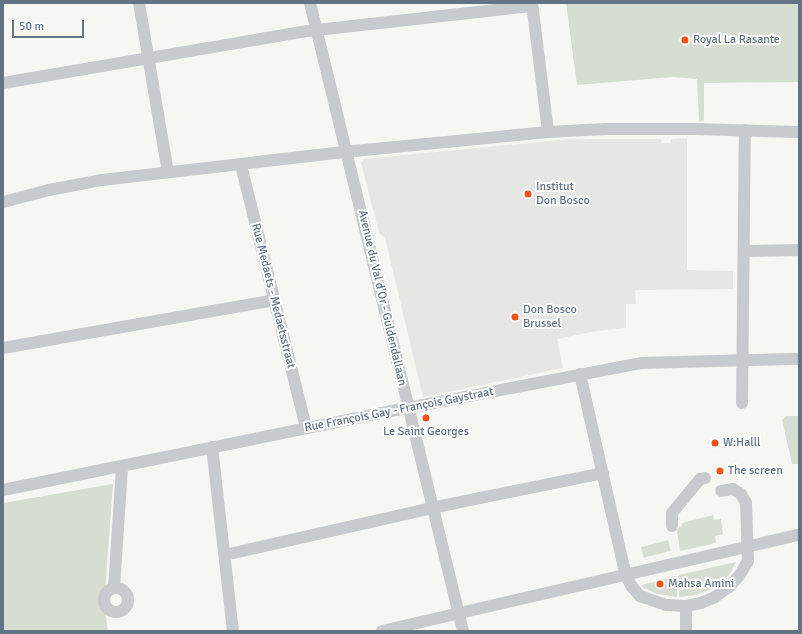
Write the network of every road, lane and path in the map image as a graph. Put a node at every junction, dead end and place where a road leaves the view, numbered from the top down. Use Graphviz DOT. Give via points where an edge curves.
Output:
graph roads {
  1 [pos="139,3"];
  2 [pos="310,3"];
  3 [pos="532,4"];
  4 [pos="316,30"];
  5 [pos="148,58"];
  6 [pos="3,83"];
  7 [pos="745,130"];
  8 [pos="548,132"];
  9 [pos="799,132"];
  10 [pos="346,152"];
  11 [pos="241,165"];
  12 [pos="168,172"];
  13 [pos="3,202"];
  14 [pos="799,250"];
  15 [pos="745,251"];
  16 [pos="274,300"];
  17 [pos="3,348"];
  18 [pos="799,359"];
  19 [pos="742,360"];
  20 [pos="580,374"];
  21 [pos="742,403"];
  22 [pos="408,408"];
  23 [pos="306,428"];
  24 [pos="212,447"];
  25 [pos="122,466"];
  26 [pos="603,473"];
  27 [pos="705,478"];
  28 [pos="3,490"];
  29 [pos="721,491"];
  30 [pos="433,508"];
  31 [pos="672,526"];
  32 [pos="799,535"];
  33 [pos="747,546"];
  34 [pos="225,555"];
  35 [pos="626,576"];
  36 [pos="114,588"];
  37 [pos="686,606"];
  38 [pos="459,613"];
  39 [pos="234,631"];
  40 [pos="382,631"];
  41 [pos="463,631"];
  42 [pos="686,631"];
  1 -- 5 [label="street"];
  2 -- 4 [label="street, Avenue du Val d'Or - Guldendallaan"];
  3 -- 4 [label="street"];
  3 -- 8 [label="street"];
  4 -- 5 [label="street"];
  4 -- 10 [label="street, Avenue du Val d'Or - Guldendallaan"];
  5 -- 6 [label="street"];
  5 -- 12 [label="street"];
  7 -- 8 [label="street" via="606,129"];
  7 -- 9 [label="street"];
  7 -- 15 [label="street"];
  8 -- 10 [label="street"];
  10 -- 11 [label="street"];
  10 -- 22 [label="street, Avenue du Val d'Or - Guldendallaan"];
  11 -- 12 [label="street"];
  11 -- 16 [label="street, Rue Medaets - Medaetsstraat"];
  12 -- 13 [label="street" via="102,180"];
  14 -- 15 [label="street"];
  15 -- 19 [label="street"];
  16 -- 17 [label="street"];
  16 -- 23 [label="street, Rue Medaets - Medaetsstraat"];
  18 -- 19 [label="street, Rue François Gay - François Gaystraat"];
  19 -- 20 [label="street, Rue François Gay - François Gaystraat" via="641,363"];
  19 -- 21 [label="street"];
  20 -- 22 [label="street, Rue François Gay - François Gaystraat"];
  20 -- 26 [label="street"];
  22 -- 23 [label="street, Rue François Gay - François Gaystraat"];
  22 -- 30 [label="street, Avenue du Val d'Or - Guldendallaan"];
  23 -- 24 [label="street, Rue François Gay - François Gaystraat"];
  24 -- 25 [label="street, Rue François Gay - François Gaystraat"];
  24 -- 34 [label="street"];
  25 -- 28 [label="street, Rue François Gay - François Gaystraat"];
  25 -- 36 [label="street"];
  26 -- 30 [label="street"];
  26 -- 35 [label="street"];
  27 -- 31 [label="street" via="700,479 672,513"];
  29 -- 33 [label="street" via="733,489 741,494 746,503"];
  30 -- 34 [label="street"];
  30 -- 38 [label="street, Avenue du Val d'Or - Guldendallaan"];
  32 -- 33 [label="street"];
  33 -- 35 [label="street"];
  33 -- 37 [label="street" via="748,561 729,588 701,603"];
  34 -- 39 [label="street"];
  35 -- 37 [label="street" via="640,596 666,605"];
  35 -- 38 [label="street"];
  37 -- 42 [label="street"];
  38 -- 40 [label="street"];
  38 -- 41 [label="street, Avenue du Val d'Or - Guldendallaan"];
}
